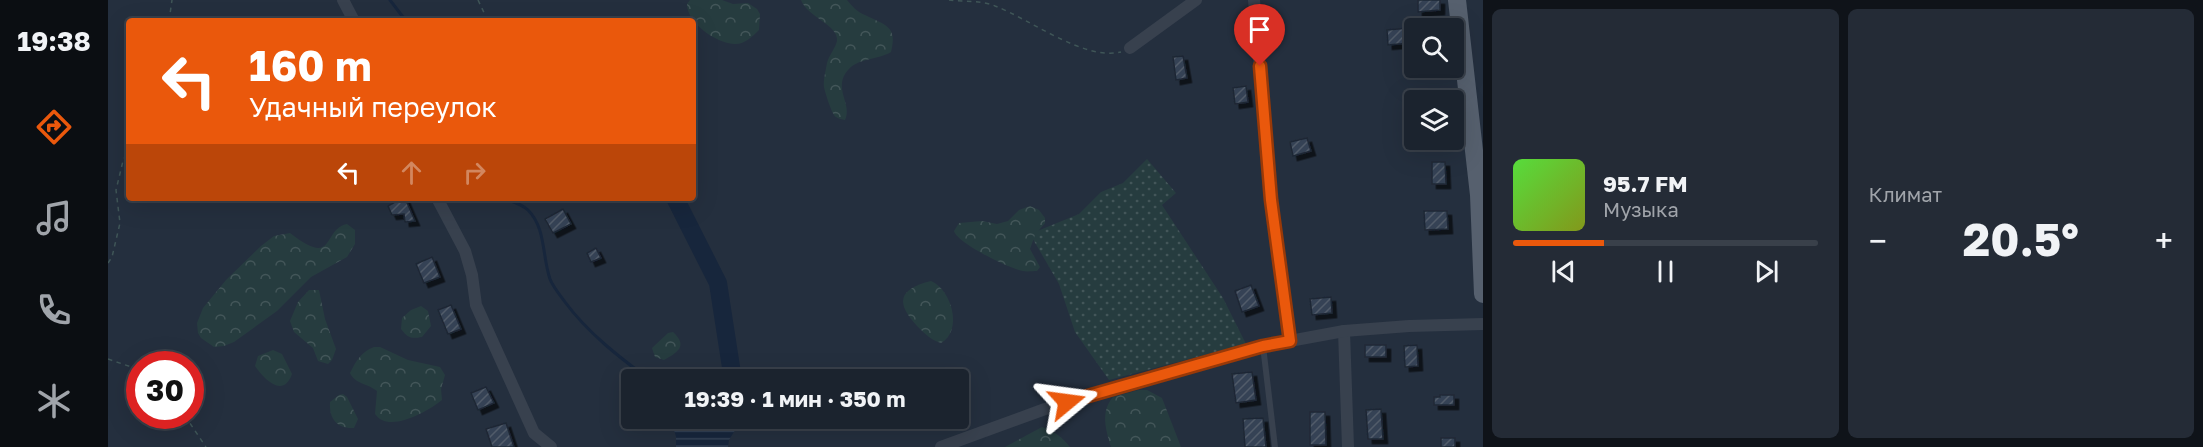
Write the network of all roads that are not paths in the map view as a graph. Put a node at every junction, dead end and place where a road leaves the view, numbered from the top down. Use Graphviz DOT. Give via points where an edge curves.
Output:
graph roads {
  1 [pos="344,0"];
  2 [pos="1196,0"];
  3 [pos="1254,0"];
  4 [pos="1457,0"];
  5 [pos="353,18"];
  6 [pos="1130,48"];
  7 [pos="438,201"];
  8 [pos="1483,294"];
  9 [pos="1483,324"];
  10 [pos="1344,331"];
  11 [pos="1290,341"];
  12 [pos="1263,346"];
  13 [pos="551,447"];
  14 [pos="941,447"];
  15 [pos="1275,447"];
  16 [pos="1348,447"];
  1 -- 5 [label="street"];
  2 -- 6 [label="street"];
  3 -- 11 [label="street" via="1271,200"];
  4 -- 8 [label="main road" via="1479,195"];
  7 -- 13 [label="street" via="465,251 476,305 534,433"];
  9 -- 10 [label="street"];
  10 -- 11 [label="street"];
  10 -- 16 [label="street"];
  11 -- 12 [label="street"];
  12 -- 14 [label="street" via="1046,409"];
  12 -- 15 [label="lane"];
}
